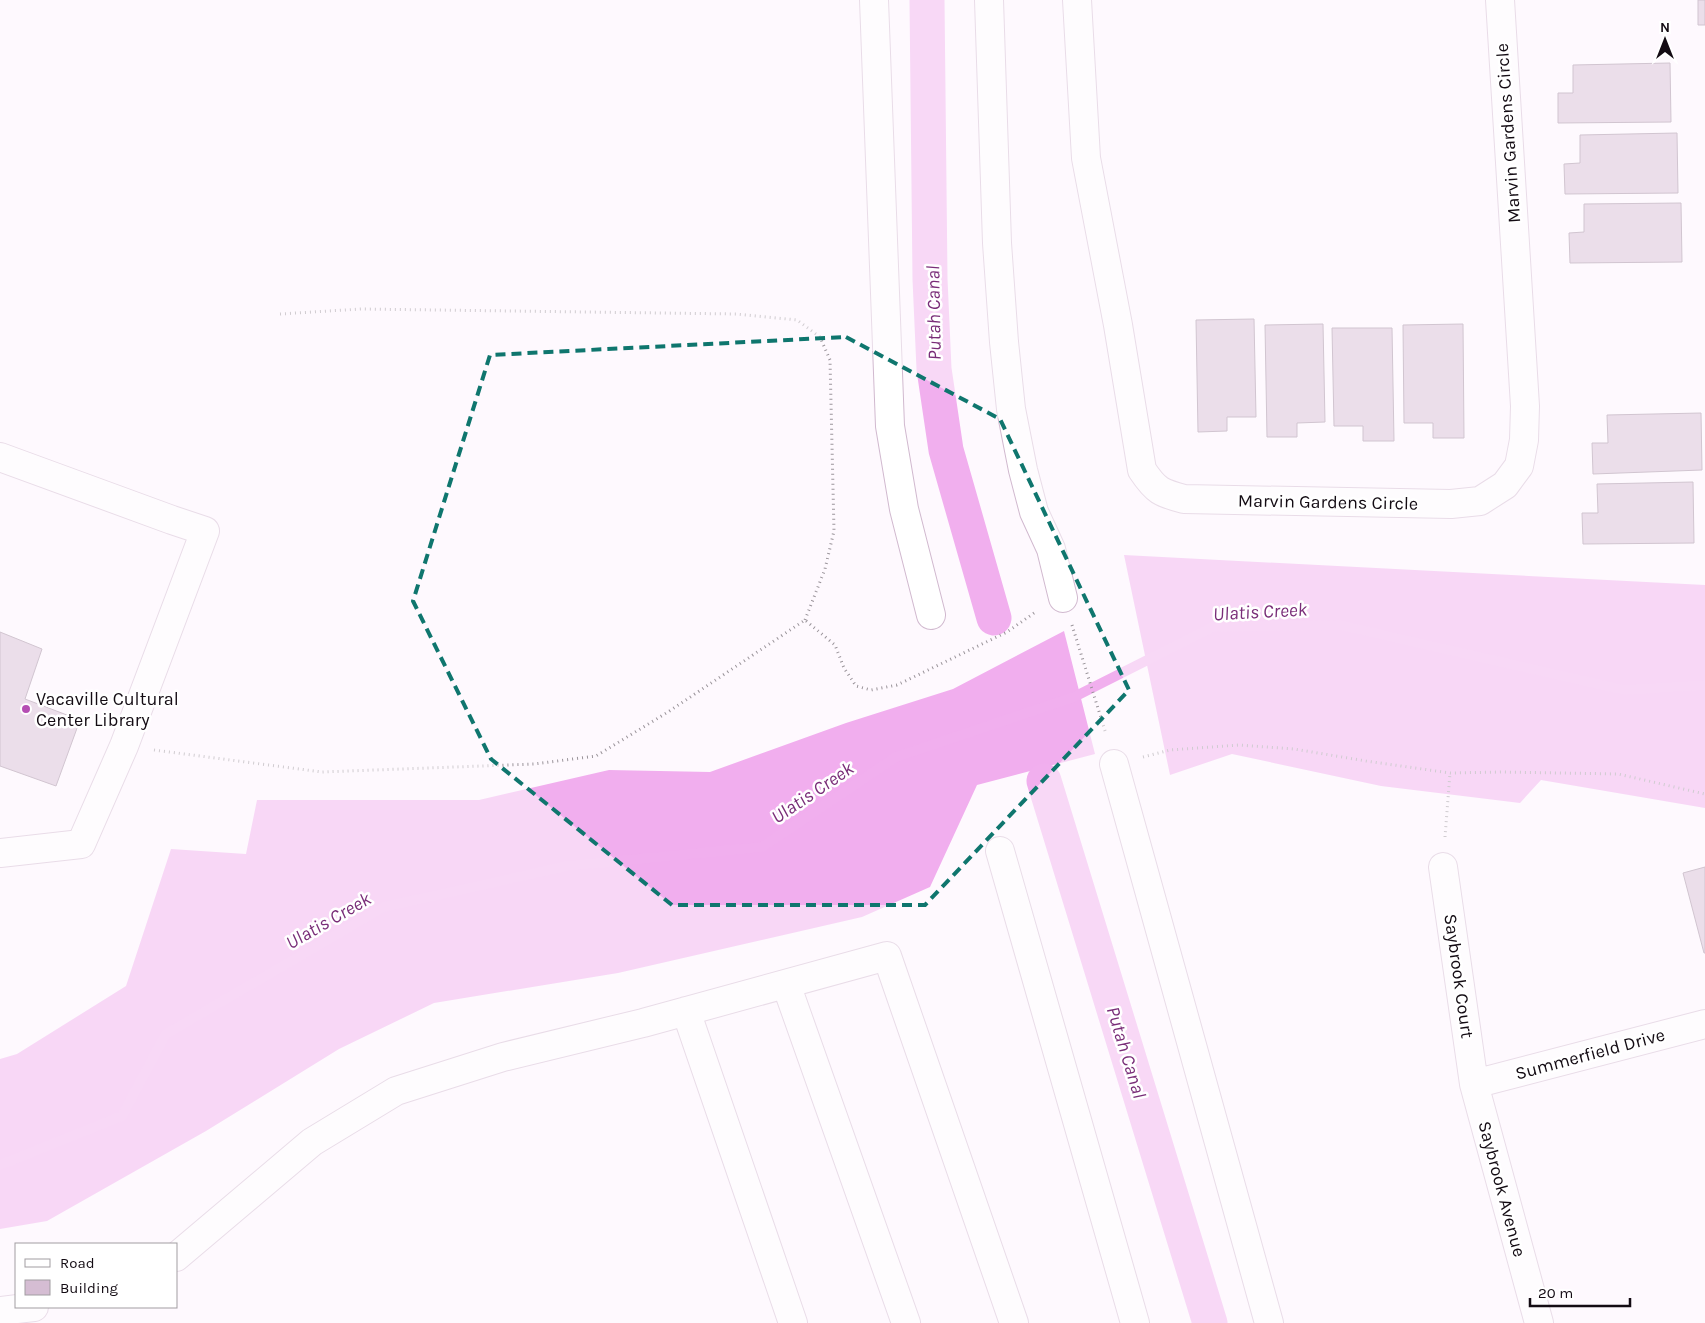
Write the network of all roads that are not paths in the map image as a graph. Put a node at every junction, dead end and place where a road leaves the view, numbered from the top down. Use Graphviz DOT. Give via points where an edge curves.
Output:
graph roads {
  1 [pos="874,0"];
  2 [pos="989,0"];
  3 [pos="1077,0"];
  4 [pos="1500,0"];
  5 [pos="0,456"];
  6 [pos="1066,608"];
  7 [pos="932,615"];
  8 [pos="1111,753"];
  9 [pos="1000,851"];
  10 [pos="0,854"];
  11 [pos="1443,867"];
  12 [pos="786,984"];
  13 [pos="686,1011"];
  14 [pos="1705,1024"];
  15 [pos="1474,1084"];
  16 [pos="178,1255"];
  17 [pos="793,1323"];
  18 [pos="906,1323"];
  19 [pos="1014,1323"];
  20 [pos="1135,1323"];
  21 [pos="1269,1323"];
  22 [pos="1538,1323"];
  1 -- 7 [label="street" via="890,426 904,510"];
  2 -- 6 [label="street" via="997,243 1011,409 1034,512 1051,549"];
  3 -- 4 [label="street, Marvin Gardens Circle" via="1086,158 1142,470 1153,486 1184,500 1451,504 1480,501 1505,485 1519,466 1524,440 1525,406"];
  5 -- 10 [label="street" via="205,530 124,746 81,844"];
  8 -- 21 [label="street"];
  9 -- 20 [label="street"];
  11 -- 15 [label="street, Saybrook Court"];
  12 -- 13 [label="street"];
  12 -- 18 [label="street"];
  12 -- 19 [label="street" via="887,956"];
  13 -- 16 [label="street" via="504,1057 396,1091 312,1142"];
  13 -- 17 [label="street"];
  14 -- 15 [label="street, Summerfield Drive"];
  15 -- 22 [label="street, Saybrook Avenue"];
}
